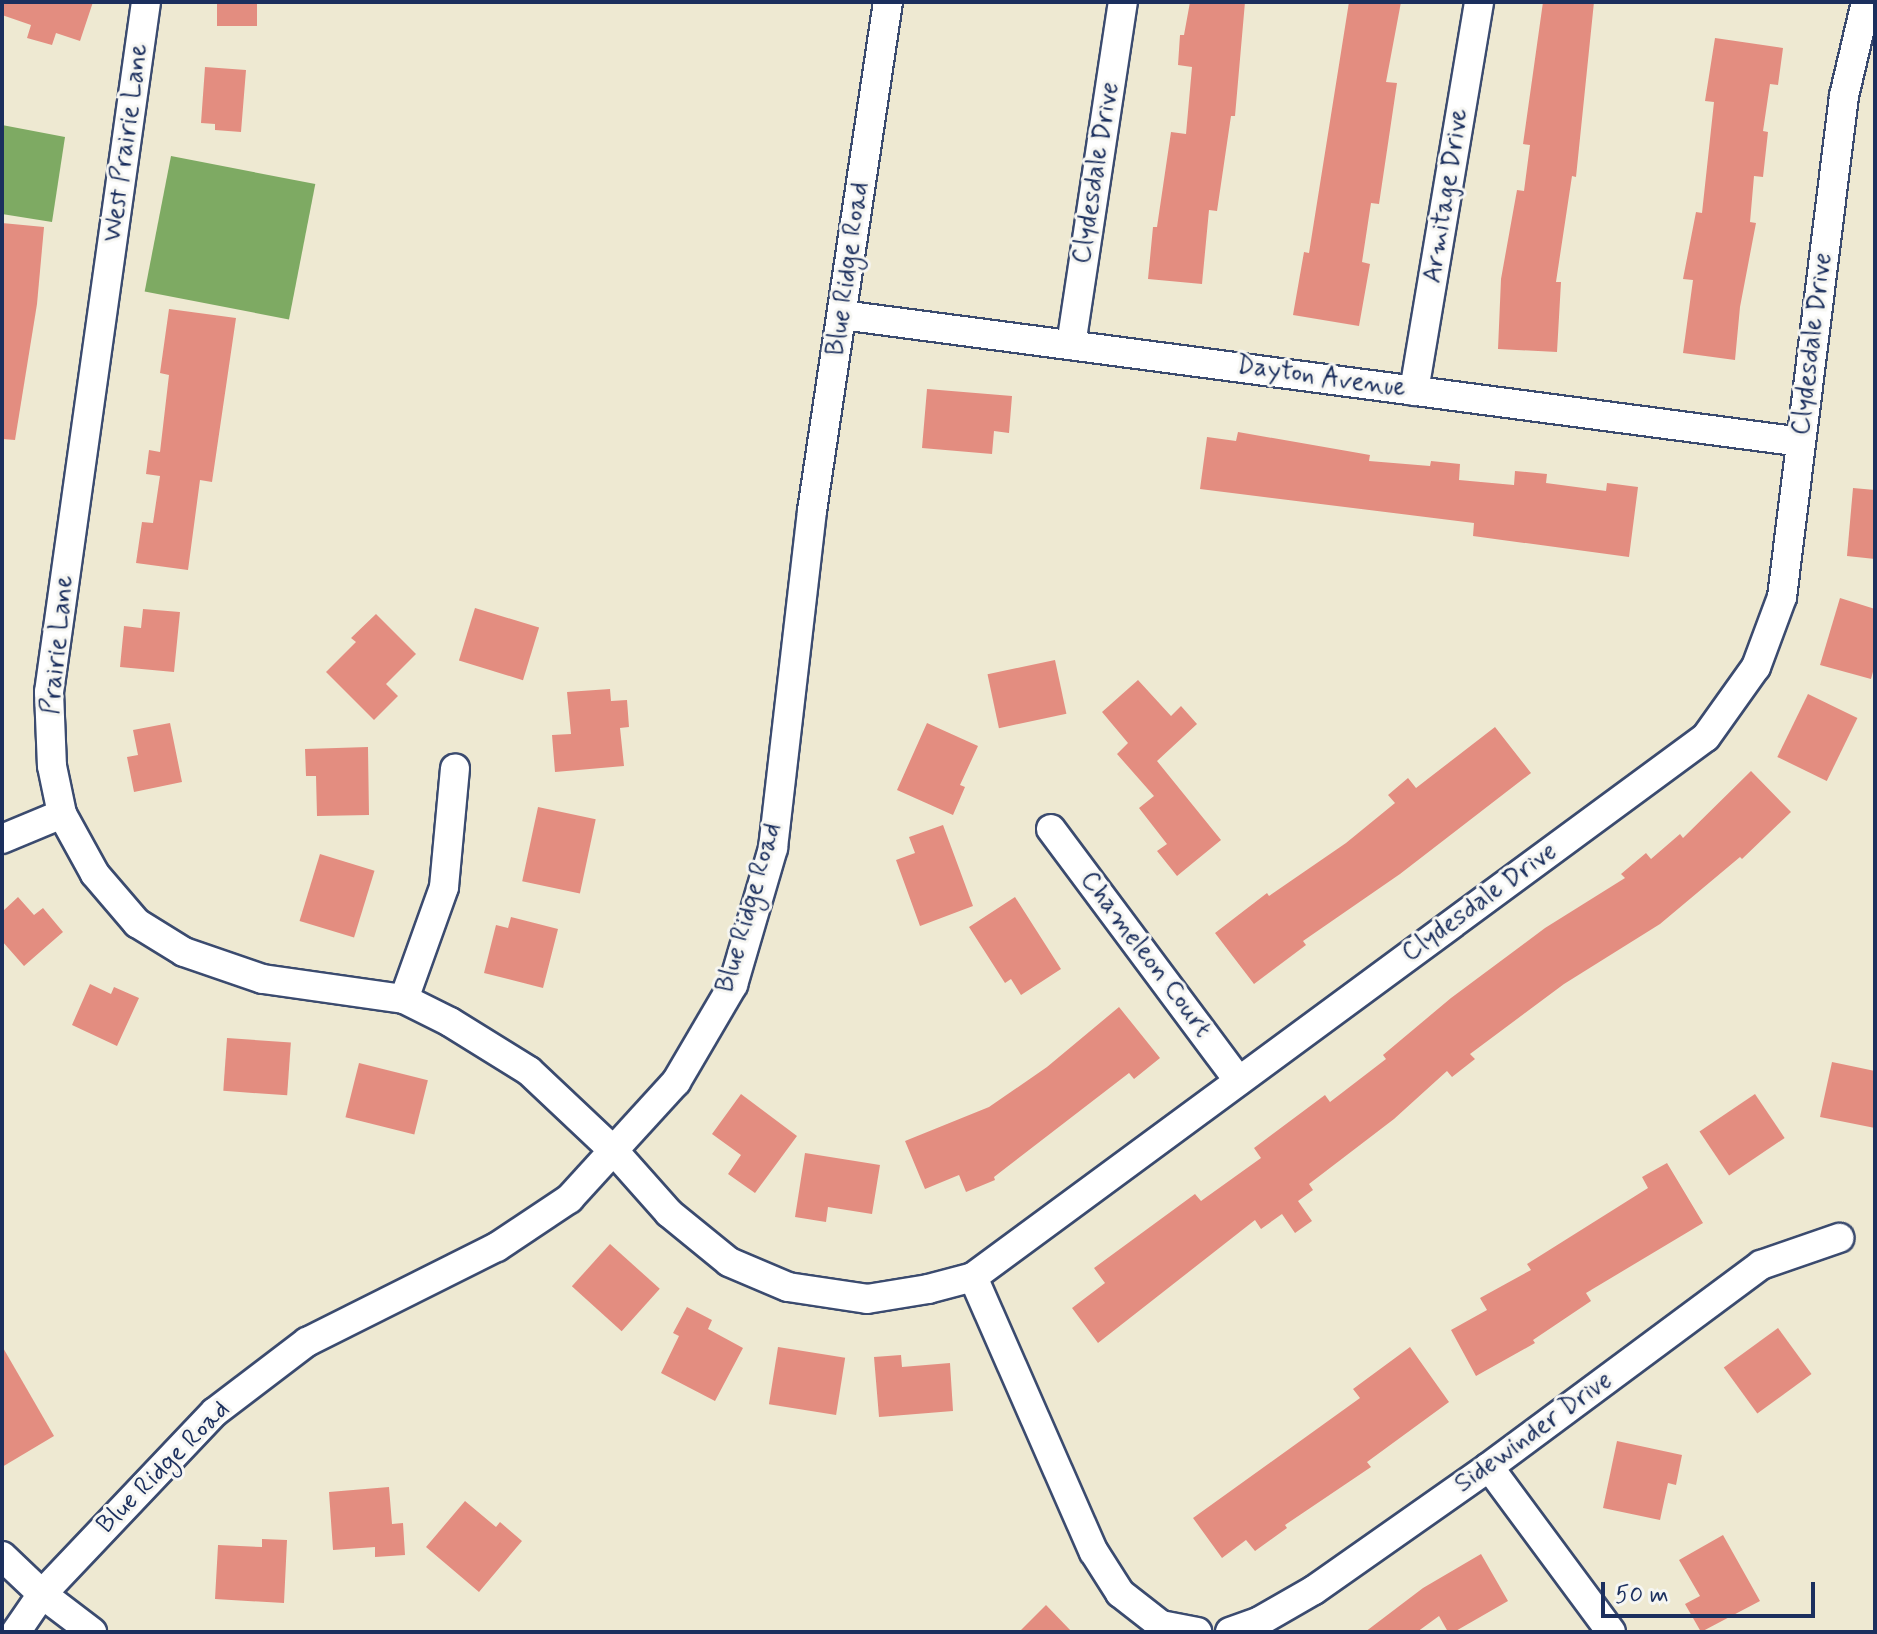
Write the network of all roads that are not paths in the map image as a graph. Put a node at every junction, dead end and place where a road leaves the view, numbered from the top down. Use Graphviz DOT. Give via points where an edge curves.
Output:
graph roads {
  1 [pos="146,2"];
  2 [pos="888,2"];
  3 [pos="1123,2"];
  4 [pos="1479,2"];
  5 [pos="1866,2"];
  6 [pos="108,284"];
  7 [pos="842,315"];
  8 [pos="1071,345"];
  9 [pos="1414,391"];
  10 [pos="1801,442"];
  11 [pos="455,769"];
  12 [pos="62,814"];
  13 [pos="1051,829"];
  14 [pos="2,839"];
  15 [pos="404,999"];
  16 [pos="1239,1081"];
  17 [pos="614,1151"];
  18 [pos="1839,1238"];
  19 [pos="973,1277"];
  20 [pos="1489,1467"];
  21 [pos="2,1556"];
  22 [pos="42,1594"];
  23 [pos="16,1632"];
  24 [pos="92,1632"];
  25 [pos="1197,1632"];
  26 [pos="1230,1632"];
  27 [pos="1611,1632"];
  1 -- 6 [label="street, West Prairie Lane"];
  2 -- 7 [label="street, Blue Ridge Road"];
  3 -- 8 [label="street, Clydesdale Drive"];
  4 -- 9 [label="street, Armitage Drive"];
  5 -- 10 [label="street, Clydesdale Drive" via="1844,96"];
  6 -- 12 [label="street, Prairie Lane" via="49,692 52,766"];
  7 -- 8 [label="street, Dayton Avenue"];
  7 -- 17 [label="street, Blue Ridge Road" via="812,511 773,848 733,985 676,1082"];
  8 -- 9 [label="street, Dayton Avenue"];
  9 -- 10 [label="street, Dayton Avenue"];
  10 -- 16 [label="street, Clydesdale Drive" via="1782,597 1756,667 1706,737"];
  11 -- 15 [label="street" via="444,887"];
  12 -- 14 [label="street"];
  12 -- 15 [label="street, Prairie Lane" via="95,874 137,923 184,952 263,979"];
  13 -- 16 [label="street, Chameleon Court"];
  15 -- 17 [label="street, Prairie Lane" via="529,1071"];
  16 -- 19 [label="street, Clydesdale Drive"];
  17 -- 19 [label="street, Clydesdale Drive" via="669,1213 729,1262 788,1287 867,1299"];
  17 -- 22 [label="street, Blue Ridge Road" via="569,1199 497,1247 307,1342 215,1412"];
  18 -- 20 [label="street, Sidewinder Drive" via="1761,1265"];
  19 -- 25 [label="street" via="1100,1563 1120,1593 1161,1625"];
  20 -- 26 [label="street, Sidewinder Drive" via="1314,1590"];
  20 -- 27 [label="street"];
  21 -- 22 [label="street"];
  22 -- 23 [label="street, Blue Ridge Road"];
  22 -- 24 [label="street"];
}
